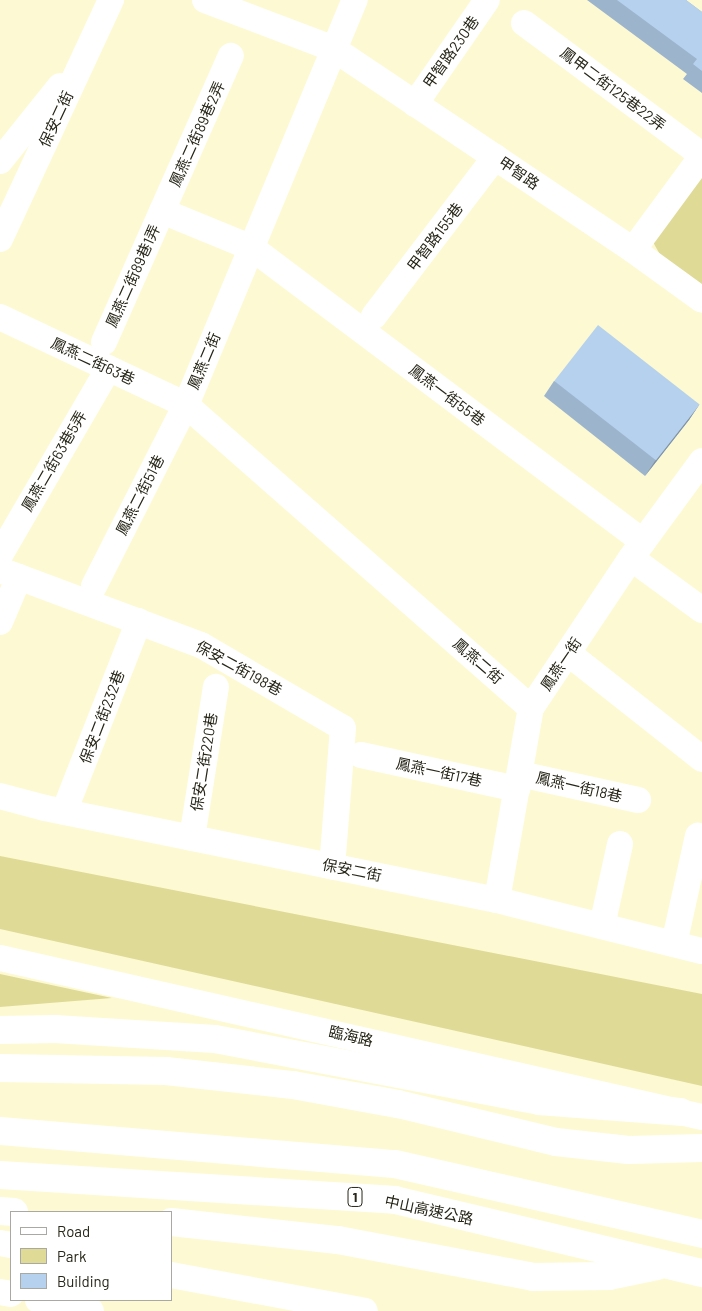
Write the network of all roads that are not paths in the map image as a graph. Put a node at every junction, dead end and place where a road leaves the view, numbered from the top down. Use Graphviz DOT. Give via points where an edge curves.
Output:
graph roads {
  1 [pos="112,0"];
  2 [pos="205,0"];
  3 [pos="355,0"];
  4 [pos="487,0"];
  5 [pos="524,24"];
  6 [pos="334,49"];
  7 [pos="87,52"];
  8 [pos="231,56"];
  9 [pos="415,104"];
  10 [pos="702,155"];
  11 [pos="495,157"];
  12 [pos="0,161"];
  13 [pos="162,211"];
  14 [pos="0,239"];
  15 [pos="252,248"];
  16 [pos="633,250"];
  17 [pos="702,300"];
  18 [pos="374,316"];
  19 [pos="0,317"];
  20 [pos="104,342"];
  21 [pos="108,368"];
  22 [pos="186,405"];
  23 [pos="702,461"];
  24 [pos="637,550"];
  25 [pos="0,555"];
  26 [pos="9,573"];
  27 [pos="94,586"];
  28 [pos="702,610"];
  29 [pos="0,622"];
  30 [pos="139,622"];
  31 [pos="568,653"];
  32 [pos="216,687"];
  33 [pos="532,708"];
  34 [pos="361,755"];
  35 [pos="702,759"];
  36 [pos="518,782"];
  37 [pos="0,796"];
  38 [pos="638,800"];
  39 [pos="64,812"];
  40 [pos="698,836"];
  41 [pos="192,838"];
  42 [pos="620,844"];
  43 [pos="332,866"];
  44 [pos="498,900"];
  45 [pos="602,926"];
  46 [pos="674,944"];
  47 [pos="702,951"];
  48 [pos="0,958"];
  49 [pos="0,1030"];
  50 [pos="0,1068"];
  51 [pos="691,1114"];
  52 [pos="0,1131"];
  53 [pos="702,1148"];
  54 [pos="0,1175"];
  55 [pos="172,1222"];
  56 [pos="702,1234"];
  57 [pos="702,1255"];
  58 [pos="702,1273"];
  59 [pos="172,1275"];
  60 [pos="43,1301"];
  61 [pos="90,1311"];
  62 [pos="365,1311"];
  1 -- 7 [label="street, 保安二街"];
  2 -- 6 [label="street"];
  3 -- 6 [label="street, 鳳燕二街"];
  4 -- 9 [label="street, 甲智路230巷"];
  5 -- 10 [label="street, 鳳甲二街125巷22弄"];
  6 -- 9 [label="street, 甲智路"];
  6 -- 15 [label="street, 鳳燕二街"];
  7 -- 12 [label="street"];
  7 -- 14 [label="street, 保安二街"];
  8 -- 13 [label="street, 鳳燕二街89巷2弄"];
  9 -- 11 [label="street, 甲智路"];
  10 -- 16 [label="street"];
  11 -- 16 [label="street, 甲智路"];
  11 -- 18 [label="street, 甲智路155巷"];
  13 -- 15 [label="street, 鳳燕一街55巷"];
  13 -- 20 [label="street, 鳳燕二街89巷1弄"];
  15 -- 22 [label="street, 鳳燕二街"];
  15 -- 24 [label="street, 鳳燕一街55巷"];
  16 -- 17 [label="street, 甲智路"];
  19 -- 21 [label="street, 鳳燕二街63巷"];
  21 -- 22 [label="street, 鳳燕二街63巷"];
  21 -- 25 [label="street, 鳳燕二街63巷5弄"];
  22 -- 27 [label="street, 鳳燕二街51巷"];
  22 -- 33 [label="street, 鳳燕二街"];
  23 -- 24 [label="street, 鳳燕一街"];
  24 -- 28 [label="street, 鳳燕一街55巷"];
  24 -- 31 [label="street, 鳳燕一街"];
  26 -- 29 [label="street"];
  26 -- 30 [label="street, 保安二街198巷"];
  30 -- 39 [label="street, 保安二街232巷"];
  30 -- 43 [label="street, 保安二街198巷" via="201,645 343,728"];
  31 -- 33 [label="street, 鳳燕一街"];
  31 -- 35 [label="street"];
  32 -- 41 [label="street, 保安二街220巷"];
  33 -- 36 [label="street, 鳳燕一街"];
  34 -- 36 [label="street, 鳳燕一街17巷"];
  36 -- 38 [label="street, 鳳燕一街18巷"];
  36 -- 44 [label="street, 鳳燕一街"];
  37 -- 39 [label="street, 保安二街"];
  39 -- 41 [label="street, 保安二街"];
  40 -- 46 [label="street"];
  41 -- 43 [label="street, 保安二街"];
  42 -- 45 [label="street"];
  43 -- 44 [label="street, 保安二街"];
  44 -- 45 [label="street, 保安二街"];
  45 -- 46 [label="street, 保安二街"];
  46 -- 47 [label="street, 保安二街"];
  48 -- 51 [label="street, 臨海路"];
  49 -- 51 [label="highway" via="55,1029 215,1039 540,1101"];
  50 -- 53 [label="highway" via="166,1070 273,1082 398,1104 556,1142 629,1150"];
  52 -- 56 [label="highway" via="395,1164"];
  54 -- 58 [label="highway, 中山高速公路 / 1" via="395,1200"];
  55 -- 57 [label="highway" via="338,1240 533,1277 609,1276"];
  59 -- 62 [label="street"];
  60 -- 61 [label="street"];
}
